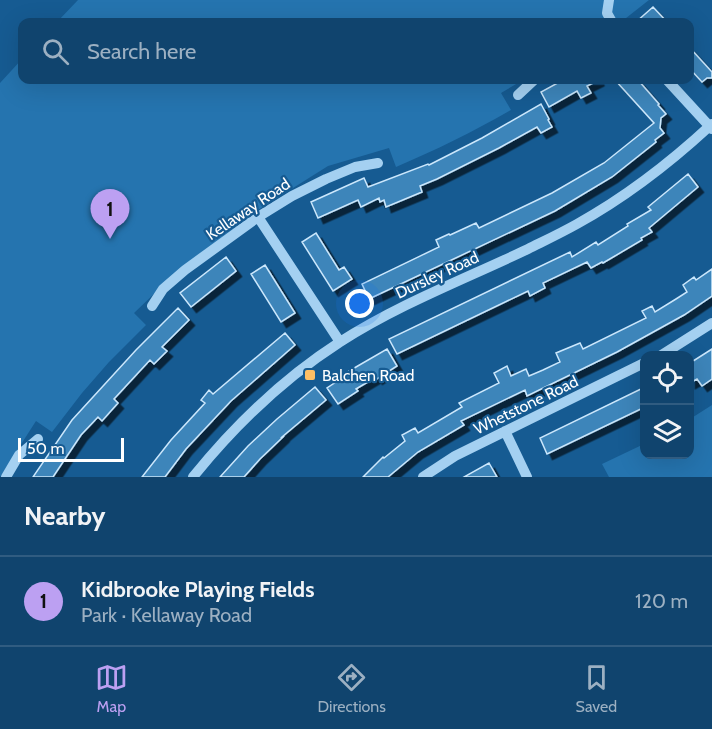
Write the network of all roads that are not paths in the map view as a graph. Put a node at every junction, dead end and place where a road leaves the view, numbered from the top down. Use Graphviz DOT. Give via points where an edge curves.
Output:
graph roads {
  1 [pos="609,0"];
  2 [pos="610,18"];
  3 [pos="529,84"];
  4 [pos="671,84"];
  5 [pos="518,94"];
  6 [pos="711,126"];
  7 [pos="378,163"];
  8 [pos="258,217"];
  9 [pos="152,306"];
  10 [pos="712,323"];
  11 [pos="340,342"];
  12 [pos="668,351"];
  13 [pos="640,365"];
  14 [pos="505,431"];
  15 [pos="38,439"];
  16 [pos="6,477"];
  17 [pos="193,477"];
  18 [pos="423,477"];
  19 [pos="528,477"];
  1 -- 2 [label="street"];
  3 -- 5 [label="street"];
  4 -- 6 [label="street"];
  6 -- 11 [label="street, Dursley Road" via="649,178 576,225"];
  7 -- 8 [label="street, Kellaway Road" via="355,166 326,179"];
  8 -- 9 [label="street, Kellaway Road" via="185,270 163,289"];
  8 -- 11 [label="street"];
  10 -- 12 [label="street"];
  11 -- 17 [label="street, Dursley Road" via="271,395"];
  13 -- 14 [label="street, Whetstone Road"];
  14 -- 18 [label="street, Whetstone Road"];
  14 -- 19 [label="street"];
  15 -- 16 [label="street" via="19,455"];
}
